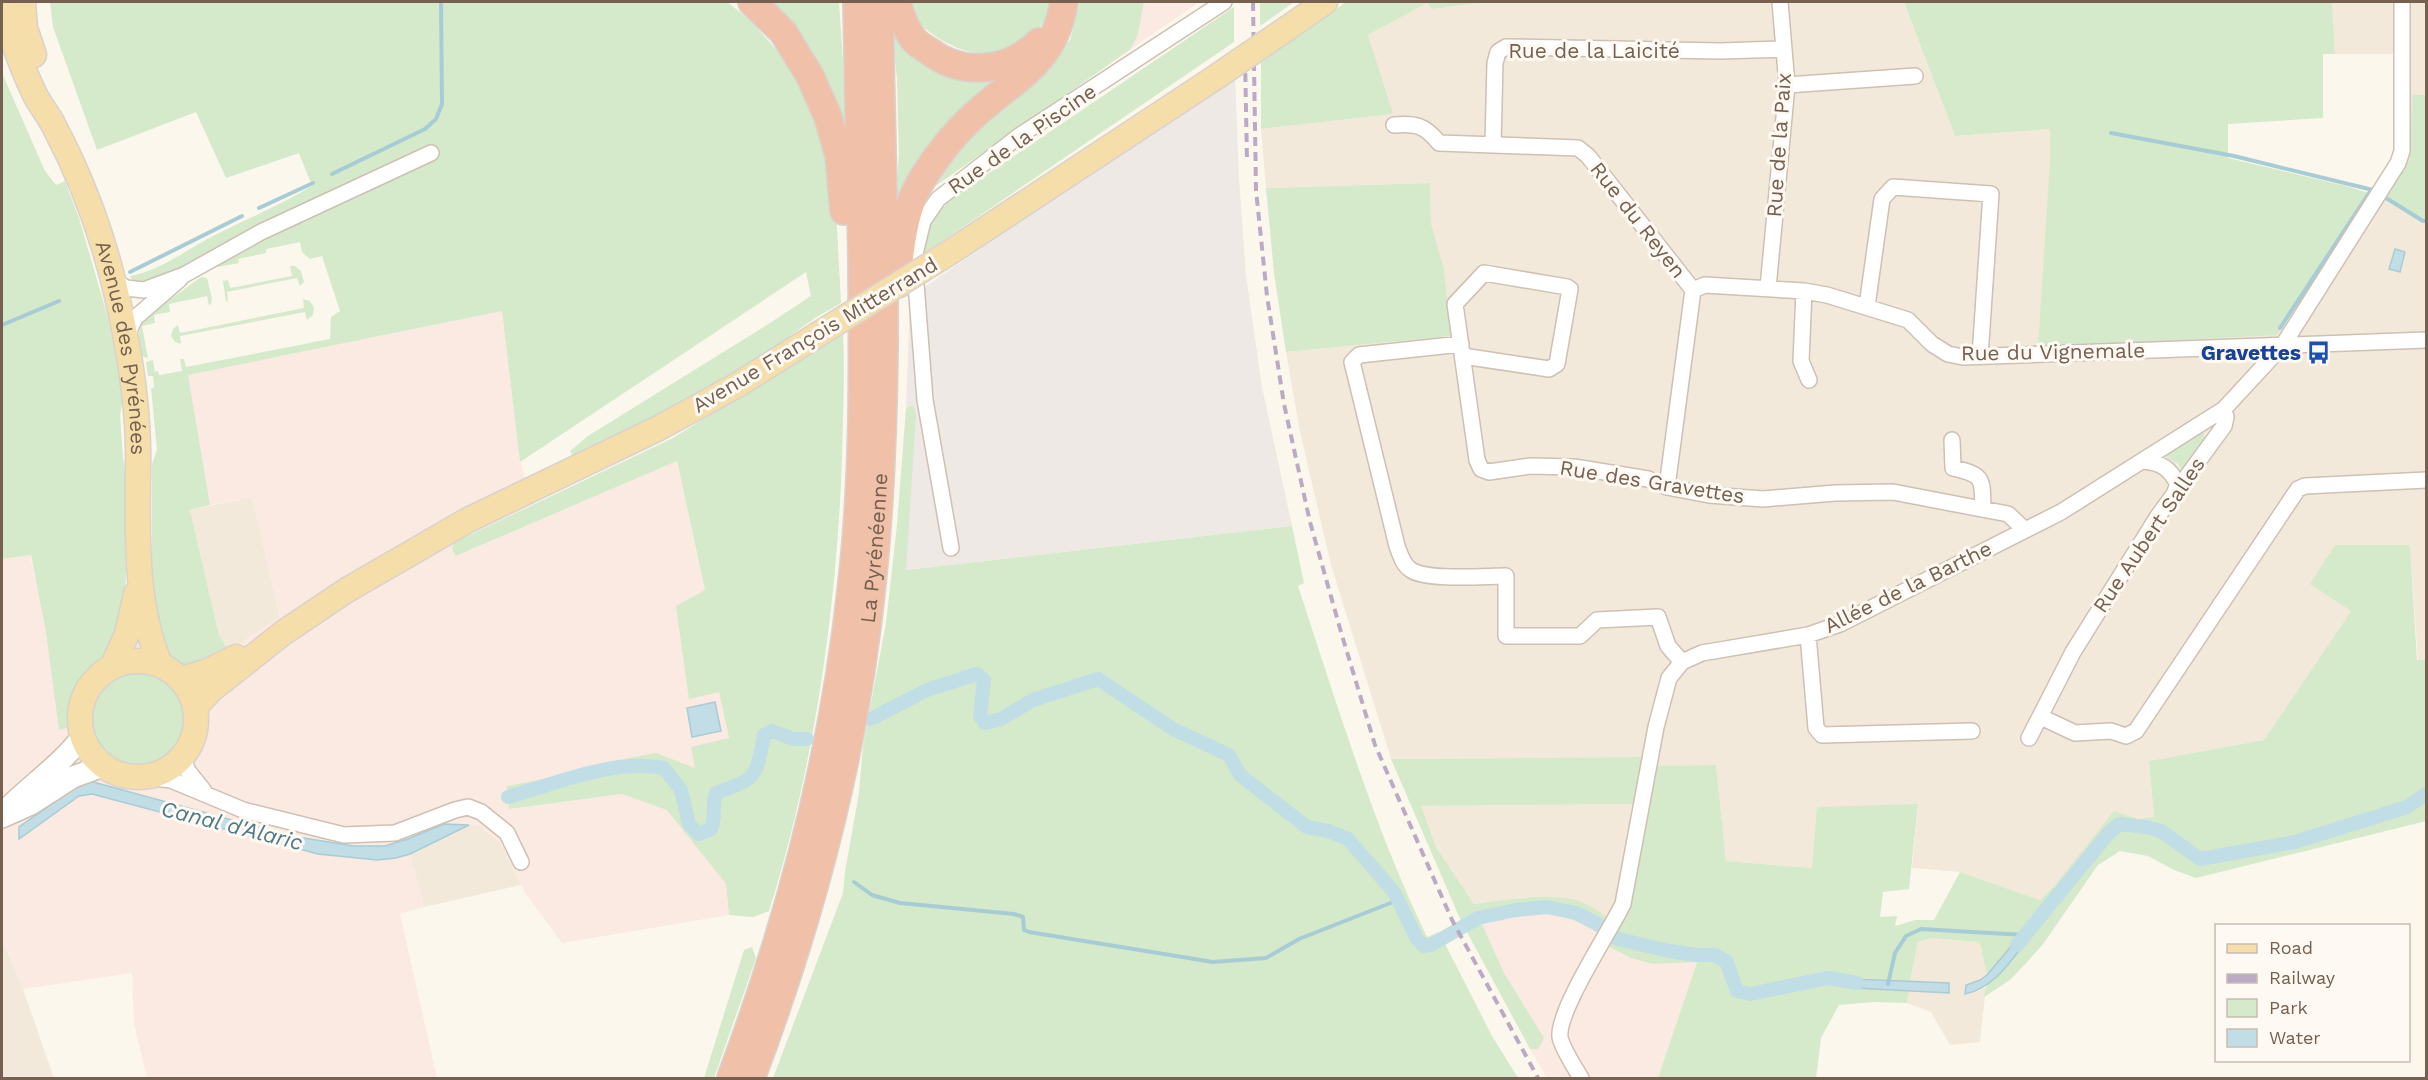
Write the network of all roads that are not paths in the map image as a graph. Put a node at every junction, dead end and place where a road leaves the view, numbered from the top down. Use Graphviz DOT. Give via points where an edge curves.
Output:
graph roads {
  1 [pos="2,2"];
  2 [pos="22,2"];
  3 [pos="752,2"];
  4 [pos="857,2"];
  5 [pos="879,2"];
  6 [pos="897,2"];
  7 [pos="1224,2"];
  8 [pos="1325,2"];
  9 [pos="1780,2"];
  10 [pos="2402,2"];
  11 [pos="1063,6"];
  12 [pos="1784,49"];
  13 [pos="1915,76"];
  14 [pos="1787,85"];
  15 [pos="1394,125"];
  16 [pos="54,126"];
  17 [pos="1493,144"];
  18 [pos="431,153"];
  19 [pos="184,275"];
  20 [pos="113,279"];
  21 [pos="1768,288"];
  22 [pos="1693,290"];
  23 [pos="1804,291"];
  24 [pos="1867,306"];
  25 [pos="863,337"];
  26 [pos="126,338"];
  27 [pos="2427,340"];
  28 [pos="2283,345"];
  29 [pos="1462,350"];
  30 [pos="1980,357"];
  31 [pos="884,374"];
  32 [pos="1809,380"];
  33 [pos="2224,410"];
  34 [pos="1952,440"];
  35 [pos="2144,461"];
  36 [pos="2427,480"];
  37 [pos="1667,487"];
  38 [pos="2174,494"];
  39 [pos="1983,509"];
  40 [pos="2024,529"];
  41 [pos="951,548"];
  42 [pos="139,580"];
  43 [pos="283,633"];
  44 [pos="1808,635"];
  45 [pos="1682,662"];
  46 [pos="160,664"];
  47 [pos="113,665"];
  48 [pos="182,679"];
  49 [pos="195,707"];
  50 [pos="2041,717"];
  51 [pos="1972,731"];
  52 [pos="82,737"];
  53 [pos="2029,738"];
  54 [pos="182,758"];
  55 [pos="103,766"];
  56 [pos="147,777"];
  57 [pos="208,795"];
  58 [pos="2,816"];
  59 [pos="521,862"];
  60 [pos="731,1078"];
  61 [pos="751,1078"];
  62 [pos="1581,1078"];
  1 -- 16 [label="main road, Avenue des Pyrénées" via="18,55"];
  2 -- 16 [label="main road, Avenue des Pyrénées"];
  3 -- 25 [label="highway" via="783,32 810,76 828,117 839,155 848,290"];
  4 -- 25 [label="highway, La Pyrénéenne"];
  5 -- 31 [label="highway, La Pyrénéenne"];
  6 -- 11 [label="highway" via="901,18 915,41 939,59 983,70 1016,59 1031,49 1045,36"];
  7 -- 41 [label="street, Rue de la Piscine" via="1019,136 938,199 923,221 915,258 925,400"];
  8 -- 43 [label="main road, Avenue François Mitterrand, bridge" via="952,251 739,384 659,428 468,520 347,590"];
  9 -- 12 [label="street, Rue de la Paix"];
  10 -- 28 [label="street, Rue Aubert Salles" via="2402,150 2398,163"];
  11 -- 31 [label="highway" via="1053,42 1041,58 966,122 935,160 911,201 898,264 897,338"];
  12 -- 14 [label="street, Rue de la Paix"];
  12 -- 17 [label="street, Rue de la Laicité" via="1506,47 1498,52 1495,63"];
  13 -- 14 [label="street"];
  14 -- 21 [label="street, Rue de la Paix"];
  15 -- 17 [label="street, Rue du Reyen" via="1413,123 1424,127 1439,143"];
  16 -- 20 [label="main road, Avenue des Pyrénées" via="92,214"];
  17 -- 22 [label="street, Rue du Reyen" via="1578,148"];
  18 -- 19 [label="street" via="261,232"];
  19 -- 20 [label="street" via="144,290 126,288"];
  19 -- 26 [label="street" via="135,318"];
  20 -- 26 [label="main road, Avenue des Pyrénées"];
  21 -- 22 [label="street, Rue du Vignemale" via="1705,285"];
  21 -- 23 [label="street, Rue du Vignemale"];
  22 -- 37 [label="street, Rue du Reyen"];
  23 -- 24 [label="street, Rue du Vignemale"];
  23 -- 32 [label="street" via="1801,361"];
  24 -- 30 [label="street, Rue du Vignemale" via="1908,320 1948,354"];
  24 -- 30 [label="street" via="1882,199 1893,187 1991,194"];
  25 -- 60 [label="highway, La Pyrénéenne" via="859,509 835,701 793,894 765,989"];
  26 -- 42 [label="main road, Avenue des Pyrénées" via="137,432"];
  27 -- 28 [label="street, Rue du Vignemale"];
  28 -- 30 [label="street, Rue du Vignemale"];
  28 -- 33 [label="street, Rue Aubert Salles"];
  29 -- 29 [label="street" via="1455,304 1484,273 1567,287 1571,293 1553,368"];
  29 -- 37 [label="street, Rue des Gravettes" via="1481,469 1490,472 1530,466 1574,467 1647,479"];
  29 -- 45 [label="street" via="1359,355 1352,362 1402,560 1411,570 1431,576 1506,576 1506,636 1580,636 1597,620 1658,617 1668,646"];
  31 -- 61 [label="highway, La Pyrénéenne" via="872,586 854,709 812,900"];
  33 -- 35 [label="street, Allée de la Barthe"];
  33 -- 38 [label="street, Rue Aubert Salles" via="2224,426"];
  34 -- 39 [label="street" via="1953,468 1973,472 1982,483"];
  35 -- 38 [label="street" via="2160,463 2170,471 2178,484"];
  35 -- 40 [label="street, Allée de la Barthe" via="2061,512"];
  36 -- 50 [label="street" via="2298,489 2136,731 2126,736 2111,731 2075,733"];
  37 -- 39 [label="street, Rue des Gravettes" via="1763,499 1893,492"];
  38 -- 50 [label="street, Rue Aubert Salles" via="2073,652"];
  39 -- 40 [label="street, Rue des Gravettes" via="2008,514"];
  40 -- 44 [label="street, Allée de la Barthe" via="1840,624"];
  42 -- 46 [label="main road" via="149,638"];
  42 -- 47 [label="main road" via="127,634"];
  43 -- 48 [label="main road, Avenue François Mitterrand" via="208,671"];
  43 -- 49 [label="main road, Avenue François Mitterrand"];
  44 -- 45 [label="street, Allée de la Barthe" via="1701,653"];
  44 -- 51 [label="street" via="1816,728 1822,735"];
  45 -- 62 [label="street" via="1669,678 1659,718 1623,904 1564,1017 1560,1037"];
  46 -- 47 [label="main road" via="128,660"];
  46 -- 48 [label="main road"];
  47 -- 52 [label="main road" via="87,691 80,715"];
  48 -- 49 [label="main road"];
  49 -- 54 [label="main road" via="195,734"];
  50 -- 53 [label="street, Rue Aubert Salles"];
  52 -- 55 [label="main road"];
  52 -- 58 [label="main road"];
  54 -- 56 [label="main road" via="163,772"];
  54 -- 57 [label="street" via="197,785"];
  55 -- 56 [label="main road" via="116,773"];
  55 -- 58 [label="main road" via="73,777 31,804"];
  56 -- 57 [label="street" via="171,780"];
  57 -- 59 [label="street" via="243,810 344,835 395,833 468,807 482,812 507,833"];
}
